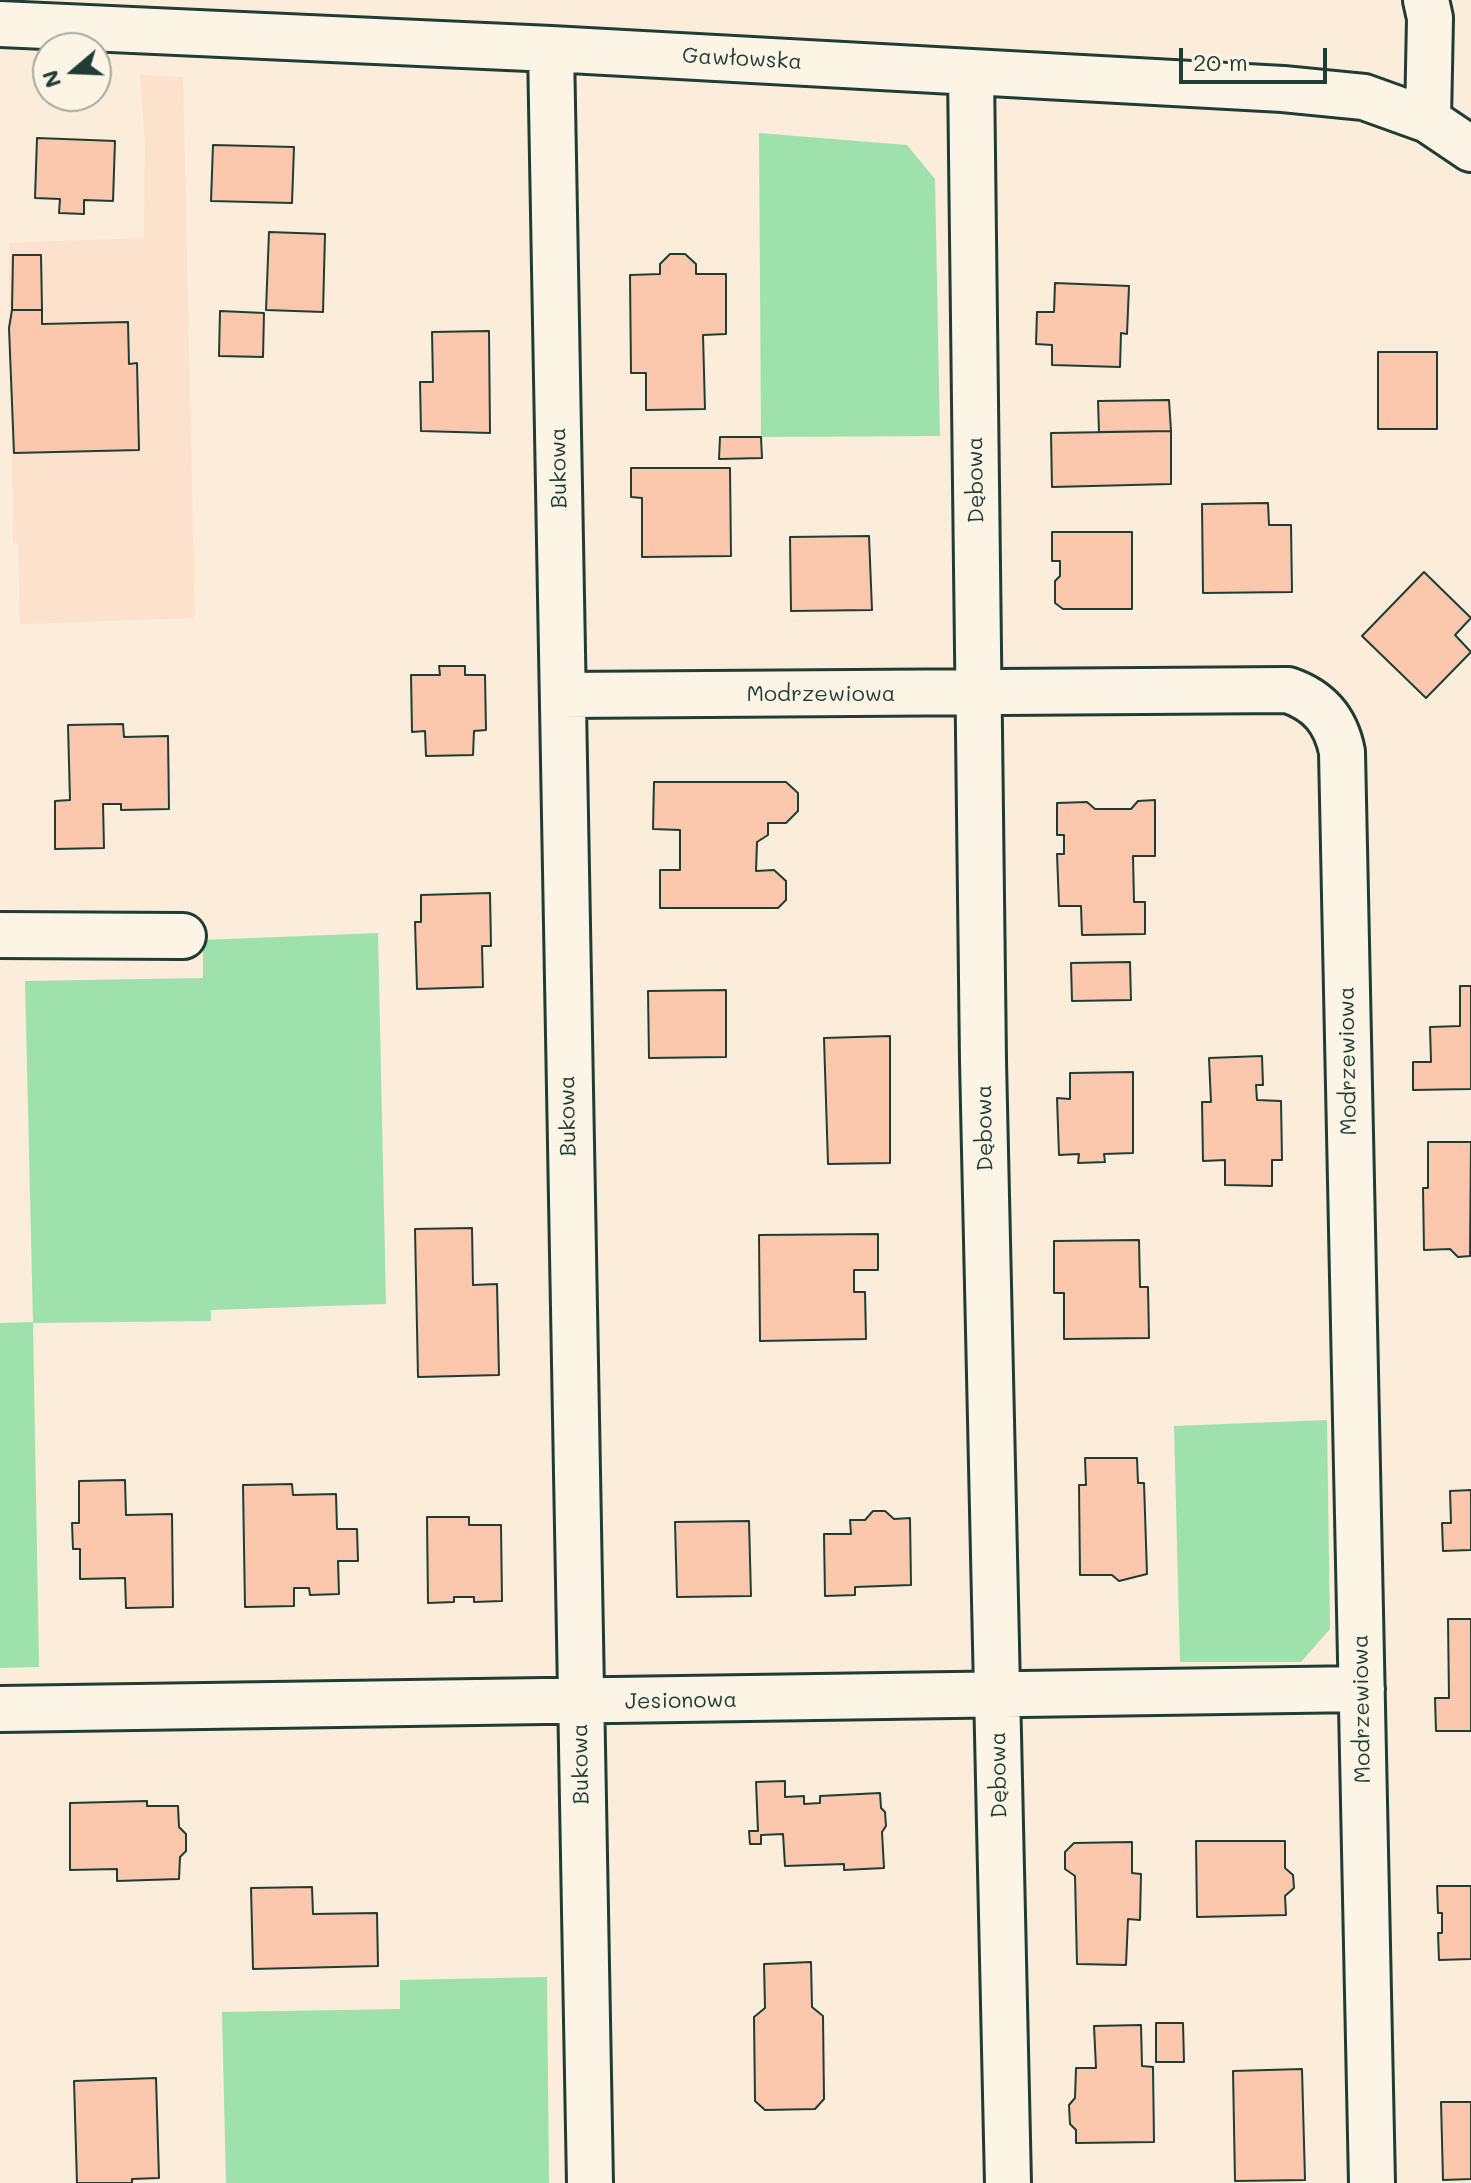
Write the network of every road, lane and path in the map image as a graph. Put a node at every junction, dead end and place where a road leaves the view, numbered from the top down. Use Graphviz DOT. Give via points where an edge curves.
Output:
graph roads {
  1 [pos="1426,0"];
  2 [pos="237,17"];
  3 [pos="0,24"];
  4 [pos="551,49"];
  5 [pos="971,72"];
  6 [pos="1428,120"];
  7 [pos="1471,149"];
  8 [pos="979,694"];
  9 [pos="563,695"];
  10 [pos="0,935"];
  11 [pos="183,936"];
  12 [pos="1362,1689"];
  13 [pos="997,1697"];
  14 [pos="580,1702"];
  15 [pos="0,1709"];
  16 [pos="590,2183"];
  17 [pos="1008,2183"];
  18 [pos="1372,2183"];
  1 -- 6 [label="street"];
  2 -- 3 [label="street, Gawłowska"];
  2 -- 4 [label="street, Gawłowska"];
  4 -- 5 [label="street, Gawłowska"];
  4 -- 9 [label="street, Bukowa"];
  5 -- 6 [label="street, Gawłowska" via="1364,97"];
  5 -- 8 [label="street, Dębowa"];
  6 -- 7 [label="street, Gawłowska"];
  8 -- 9 [label="street, Modrzewiowa"];
  8 -- 12 [label="street, Modrzewiowa" via="1288,690 1326,712 1337,729 1342,752"];
  8 -- 13 [label="street, Dębowa"];
  9 -- 14 [label="street, Bukowa"];
  10 -- 11 [label="street"];
  12 -- 13 [label="street, Jesionowa"];
  12 -- 18 [label="street, Modrzewiowa"];
  13 -- 14 [label="street, Jesionowa"];
  13 -- 17 [label="street, Dębowa"];
  14 -- 15 [label="street, Jesionowa"];
  14 -- 16 [label="street, Bukowa"];
}
